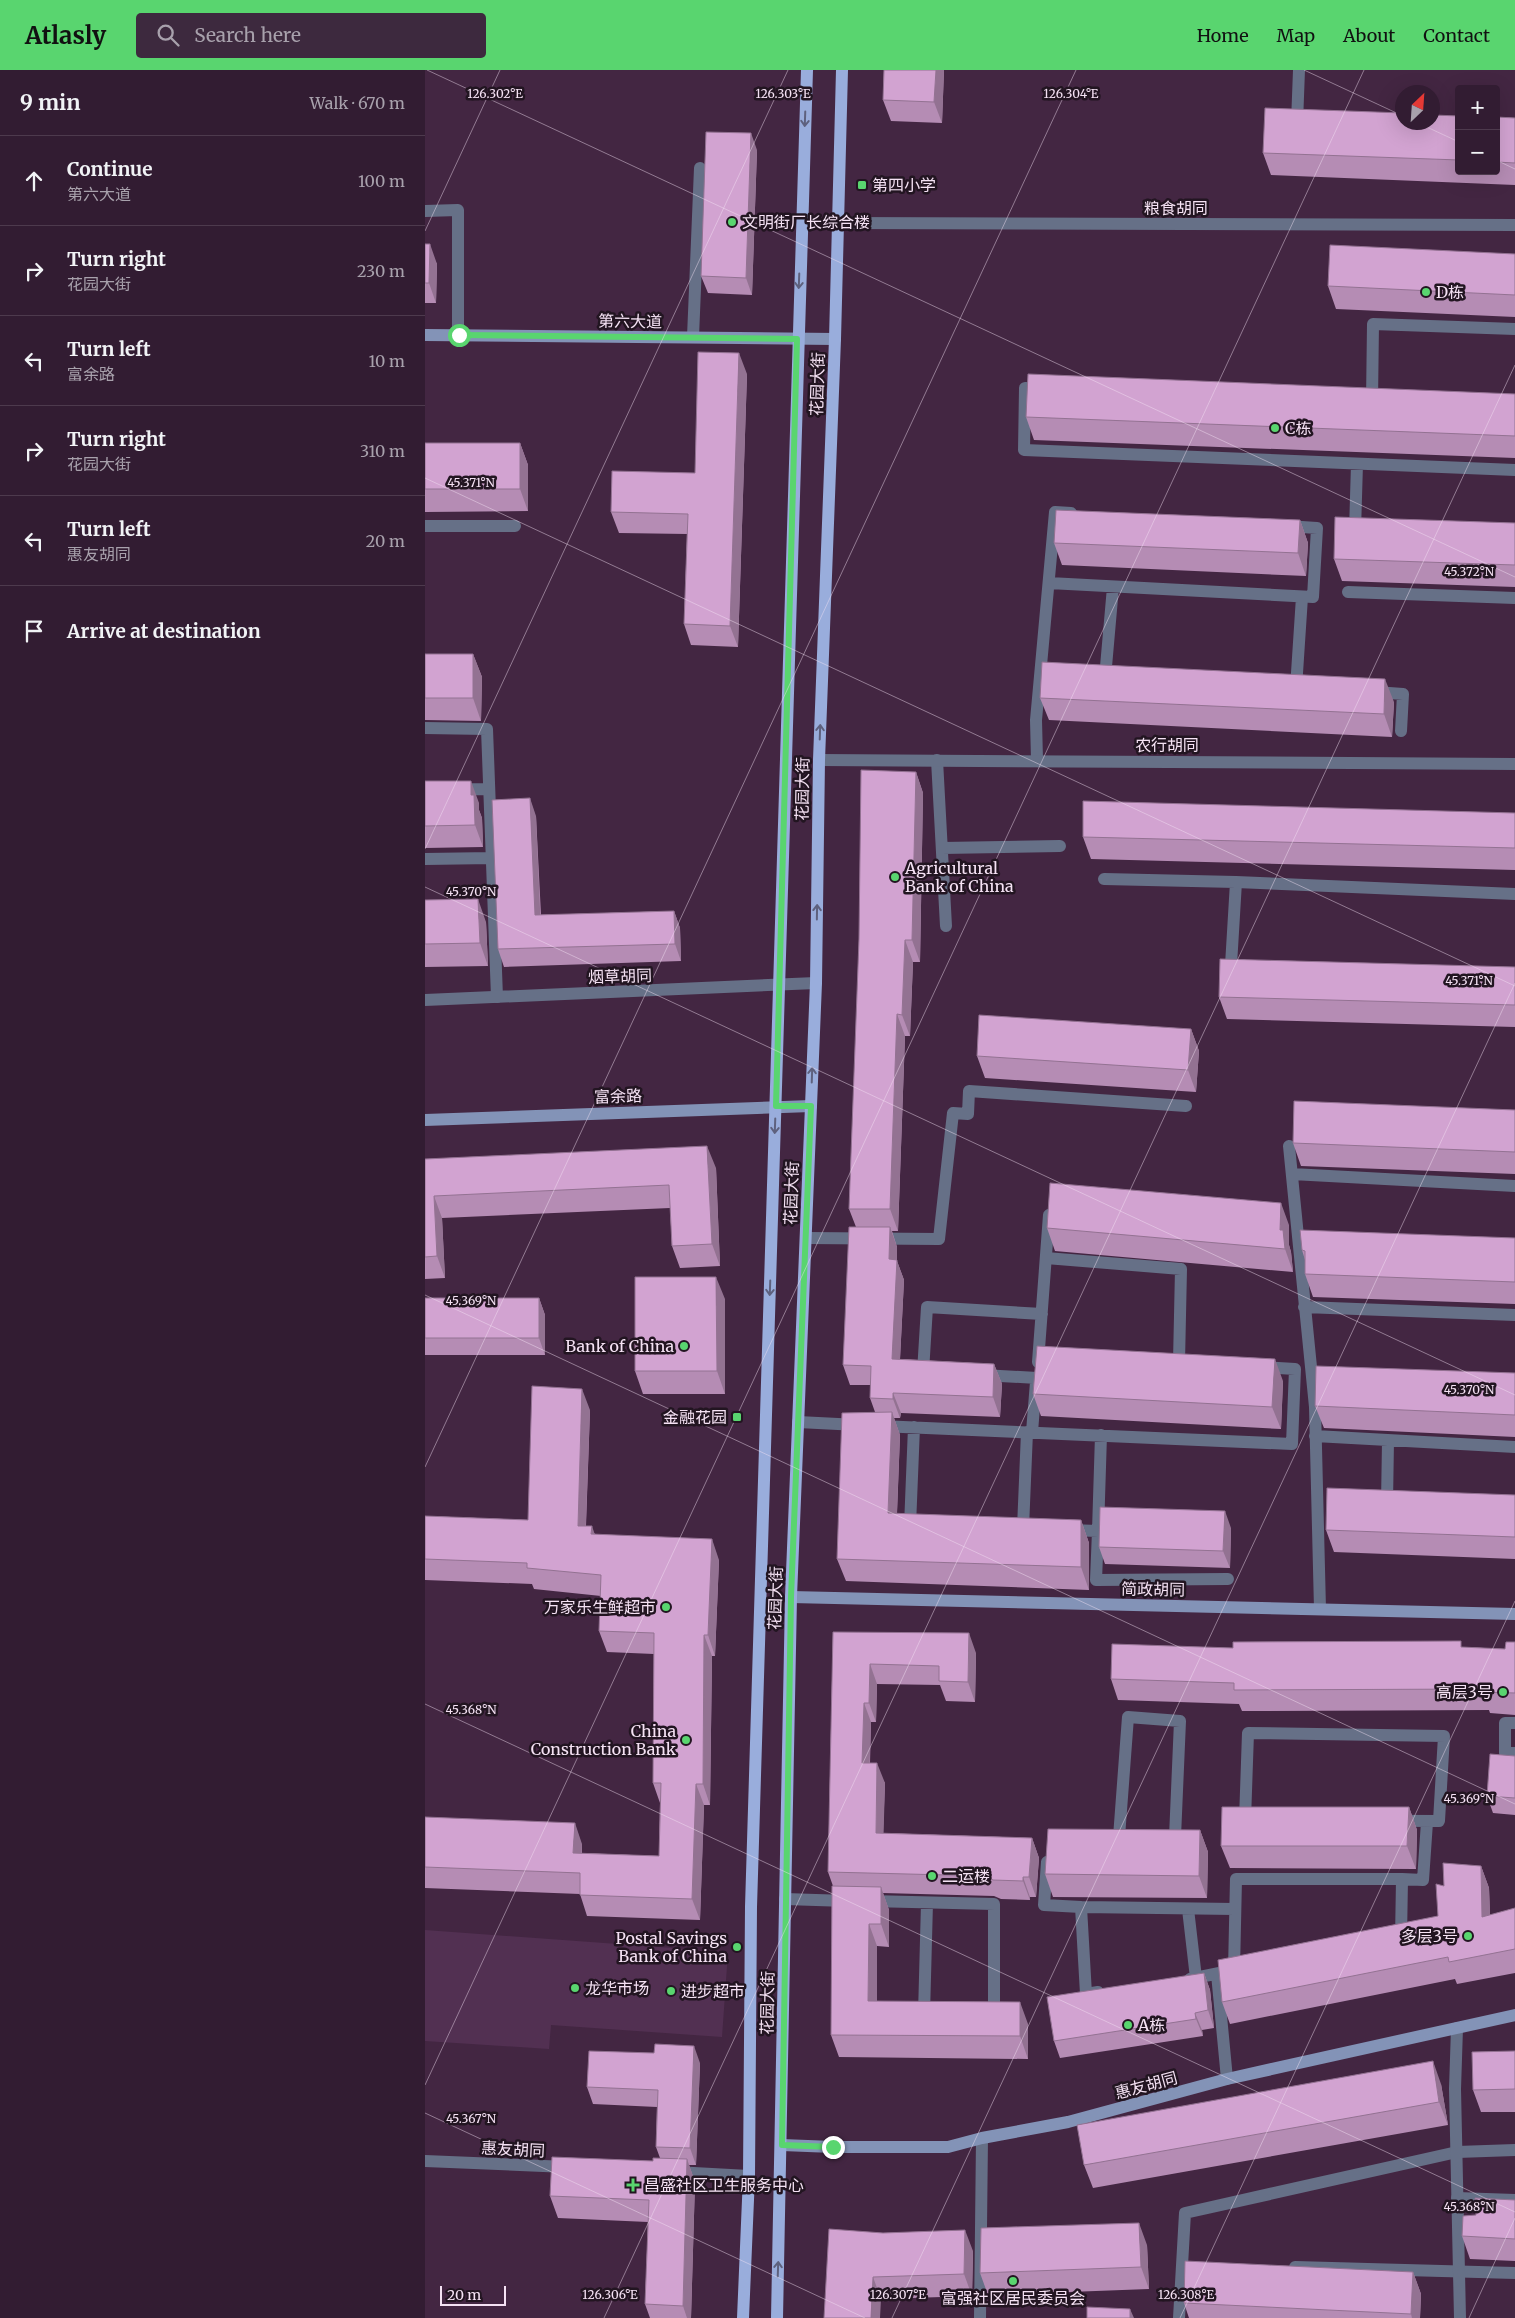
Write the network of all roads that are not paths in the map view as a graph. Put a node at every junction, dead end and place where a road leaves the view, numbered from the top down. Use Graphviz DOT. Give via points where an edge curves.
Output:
graph roads {
  1 [pos="807,70"];
  2 [pos="842,70"];
  3 [pos="1299,70"];
  4 [pos="1316,124"];
  5 [pos="700,168"];
  6 [pos="425,211"];
  7 [pos="837,223"];
  8 [pos="1515,225"];
  9 [pos="1515,329"];
  10 [pos="425,335"];
  11 [pos="459,335"];
  12 [pos="693,338"];
  13 [pos="797,339"];
  14 [pos="835,340"];
  15 [pos="1055,389"];
  16 [pos="1371,401"];
  17 [pos="1357,464"];
  18 [pos="1515,470"];
  19 [pos="1084,514"];
  20 [pos="1269,525"];
  21 [pos="425,526"];
  22 [pos="515,526"];
  23 [pos="1375,532"];
  24 [pos="1049,584"];
  25 [pos="1113,587"];
  26 [pos="1348,592"];
  27 [pos="1302,597"];
  28 [pos="1515,598"];
  29 [pos="1105,678"];
  30 [pos="1296,688"];
  31 [pos="1364,692"];
  32 [pos="425,728"];
  33 [pos="1401,731"];
  34 [pos="819,760"];
  35 [pos="937,760"];
  36 [pos="1037,760"];
  37 [pos="1515,764"];
  38 [pos="489,789"];
  39 [pos="425,790"];
  40 [pos="1060,846"];
  41 [pos="942,848"];
  42 [pos="492,858"];
  43 [pos="425,859"];
  44 [pos="1104,880"];
  45 [pos="1236,882"];
  46 [pos="1515,894"];
  47 [pos="946,926"];
  48 [pos="1261,965"];
  49 [pos="816,983"];
  50 [pos="780,985"];
  51 [pos="497,997"];
  52 [pos="425,1000"];
  53 [pos="776,1106"];
  54 [pos="811,1106"];
  55 [pos="1186,1106"];
  56 [pos="425,1120"];
  57 [pos="1289,1146"];
  58 [pos="1292,1174"];
  59 [pos="1515,1186"];
  60 [pos="1050,1204"];
  61 [pos="806,1238"];
  62 [pos="1046,1258"];
  63 [pos="1304,1307"];
  64 [pos="1042,1314"];
  65 [pos="1515,1315"];
  66 [pos="1199,1363"];
  67 [pos="1247,1366"];
  68 [pos="942,1373"];
  69 [pos="970,1375"];
  70 [pos="1037,1378"];
  71 [pos="798,1422"];
  72 [pos="914,1427"];
  73 [pos="1030,1432"];
  74 [pos="1101,1435"];
  75 [pos="1315,1436"];
  76 [pos="1388,1441"];
  77 [pos="1515,1447"];
  78 [pos="1407,1504"];
  79 [pos="929,1526"];
  80 [pos="1023,1528"];
  81 [pos="1060,1530"];
  82 [pos="1098,1530"];
  83 [pos="1228,1579"];
  84 [pos="791,1597"];
  85 [pos="1320,1609"];
  86 [pos="1515,1614"];
  87 [pos="1515,1723"];
  88 [pos="1515,1753"];
  89 [pos="1427,1822"];
  90 [pos="1119,1836"];
  91 [pos="1156,1837"];
  92 [pos="1049,1846"];
  93 [pos="1402,1879"];
  94 [pos="785,1899"];
  95 [pos="927,1902"];
  96 [pos="1081,1907"];
  97 [pos="1188,1909"];
  98 [pos="1235,1910"];
  99 [pos="1391,1941"];
  100 [pos="1217,1974"];
  101 [pos="1196,1978"];
  102 [pos="1178,1980"];
  103 [pos="1113,1990"];
  104 [pos="942,2015"];
  105 [pos="1515,2015"];
  106 [pos="977,2016"];
  107 [pos="1457,2028"];
  108 [pos="1227,2079"];
  109 [pos="982,2138"];
  110 [pos="782,2145"];
  111 [pos="1515,2150"];
  112 [pos="1457,2152"];
  113 [pos="425,2161"];
  114 [pos="580,2168"];
  115 [pos="660,2172"];
  116 [pos="749,2176"];
  117 [pos="1457,2198"];
  118 [pos="1515,2200"];
  119 [pos="1281,2266"];
  120 [pos="1459,2271"];
  121 [pos="1515,2273"];
  122 [pos="743,2318"];
  123 [pos="777,2318"];
  124 [pos="980,2318"];
  125 [pos="1179,2318"];
  126 [pos="1460,2318"];
  1 -- 13 [label="main road, 花园大街, one-way"];
  2 -- 7 [label="main road, 花园大街"];
  3 -- 4 [label="street" via="1297,123"];
  5 -- 12 [label="street"];
  6 -- 11 [label="street" via="458,210"];
  7 -- 8 [label="street, 粮食胡同"];
  7 -- 14 [label="main road, 花园大街"];
  9 -- 16 [label="street" via="1373,324"];
  10 -- 11 [label="street, 第六大道"];
  11 -- 12 [label="street, 第六大道"];
  12 -- 13 [label="street, 第六大道"];
  13 -- 14 [label="street, 第六大道"];
  13 -- 50 [label="main road, 花园大街"];
  34 -- 14 [label="main road, 花园大街, one-way"];
  15 -- 17 [label="street" via="1025,388 1025,450"];
  17 -- 18 [label="street"];
  17 -- 23 [label="street" via="1355,531"];
  19 -- 24 [label="street" via="1055,512"];
  20 -- 27 [label="street" via="1317,528 1313,597"];
  21 -- 22 [label="street"];
  24 -- 25 [label="street"];
  24 -- 36 [label="street" via="1045,675 1036,720"];
  25 -- 27 [label="street"];
  25 -- 29 [label="street"];
  26 -- 28 [label="street"];
  27 -- 30 [label="street"];
  31 -- 33 [label="street" via="1403,694"];
  32 -- 38 [label="street" via="487,729"];
  34 -- 35 [label="street, 农行胡同"];
  49 -- 34 [label="main road, 花园大街, one-way"];
  35 -- 36 [label="street, 农行胡同"];
  35 -- 41 [label="street"];
  36 -- 37 [label="street, 农行胡同"];
  38 -- 39 [label="street"];
  38 -- 42 [label="street"];
  40 -- 41 [label="street"];
  41 -- 47 [label="street"];
  42 -- 43 [label="street"];
  42 -- 51 [label="street" via="489,913"];
  44 -- 45 [label="street"];
  45 -- 46 [label="street"];
  45 -- 48 [label="street" via="1231,965"];
  49 -- 50 [label="street, 烟草胡同"];
  54 -- 49 [label="main road, 花园大街, one-way"];
  50 -- 51 [label="street, 烟草胡同"];
  50 -- 53 [label="main road, 花园大街"];
  51 -- 52 [label="street, 烟草胡同"];
  53 -- 54 [label="street, 富余路"];
  53 -- 56 [label="street, 富余路"];
  53 -- 116 [label="main road, 花园大街, one-way" via="751,1907"];
  54 -- 61 [label="main road, 花园大街"];
  55 -- 61 [label="street" via="969,1092 968,1114 953,1113 939,1239"];
  57 -- 58 [label="street"];
  58 -- 59 [label="street"];
  58 -- 63 [label="street" via="1302,1232"];
  60 -- 62 [label="street"];
  61 -- 71 [label="main road, 花园大街"];
  62 -- 64 [label="street"];
  62 -- 66 [label="street" via="1181,1269 1179,1362"];
  63 -- 65 [label="street"];
  63 -- 75 [label="street" via="1316,1372"];
  64 -- 68 [label="street" via="927,1307 923,1372"];
  64 -- 70 [label="street"];
  67 -- 74 [label="street" via="1295,1369 1292,1444"];
  69 -- 70 [label="street"];
  70 -- 73 [label="street"];
  71 -- 72 [label="street"];
  71 -- 84 [label="main road, 花园大街"];
  72 -- 73 [label="street"];
  72 -- 79 [label="street" via="910,1526"];
  73 -- 74 [label="street"];
  73 -- 80 [label="street"];
  74 -- 82 [label="street" via="1103,1512"];
  75 -- 76 [label="street"];
  75 -- 85 [label="street"];
  76 -- 77 [label="street"];
  76 -- 78 [label="street" via="1387,1503"];
  81 -- 82 [label="street"];
  82 -- 83 [label="street" via="1096,1580"];
  84 -- 85 [label="street, 简政胡同"];
  84 -- 94 [label="main road, 花园大街"];
  85 -- 86 [label="street, 简政胡同"];
  87 -- 88 [label="street" via="1505,1723 1505,1753"];
  89 -- 89 [label="street" via="1245,1820 1248,1733 1444,1736 1439,1822"];
  89 -- 93 [label="street" via="1423,1880"];
  90 -- 91 [label="street" via="1128,1717 1180,1721 1175,1837"];
  92 -- 96 [label="street" via="1044,1905"];
  93 -- 98 [label="street" via="1236,1879"];
  93 -- 99 [label="street" via="1401,1940"];
  94 -- 95 [label="street"];
  94 -- 110 [label="main road, 花园大街"];
  95 -- 104 [label="street" via="924,2014"];
  95 -- 106 [label="street" via="994,1904 995,2016"];
  96 -- 97 [label="street"];
  96 -- 103 [label="street" via="1086,1994"];
  97 -- 98 [label="street"];
  97 -- 101 [label="street"];
  98 -- 100 [label="street" via="1239,1970"];
  100 -- 101 [label="street"];
  100 -- 108 [label="street"];
  101 -- 102 [label="street"];
  105 -- 107 [label="street, 惠友胡同"];
  107 -- 108 [label="street, 惠友胡同"];
  107 -- 112 [label="street"];
  108 -- 109 [label="street, 惠友胡同" via="1068,2122"];
  109 -- 110 [label="street, 惠友胡同" via="948,2147"];
  109 -- 124 [label="street"];
  123 -- 110 [label="main road, 花园大街, one-way"];
  111 -- 112 [label="street"];
  112 -- 117 [label="street"];
  112 -- 125 [label="street" via="1185,2213 1187,2264"];
  113 -- 114 [label="street, 惠友胡同"];
  115 -- 116 [label="street"];
  116 -- 122 [label="main road, 花园大街"];
  117 -- 118 [label="street"];
  117 -- 120 [label="street"];
  119 -- 120 [label="street"];
  120 -- 121 [label="street"];
  120 -- 126 [label="street"];
}
